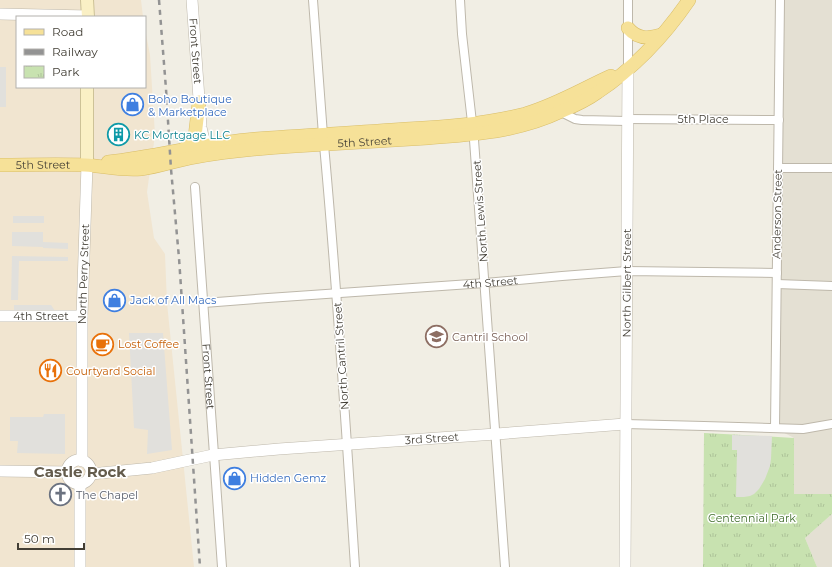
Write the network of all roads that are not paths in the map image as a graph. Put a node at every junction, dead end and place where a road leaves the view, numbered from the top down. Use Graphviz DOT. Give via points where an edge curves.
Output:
graph roads {
  1 [pos="87,0"];
  2 [pos="192,0"];
  3 [pos="314,0"];
  4 [pos="460,0"];
  5 [pos="628,0"];
  6 [pos="689,0"];
  7 [pos="780,0"];
  8 [pos="0,14"];
  9 [pos="88,16"];
  10 [pos="628,28"];
  11 [pos="661,35"];
  12 [pos="628,69"];
  13 [pos="87,88"];
  14 [pos="200,102"];
  15 [pos="561,112"];
  16 [pos="627,120"];
  17 [pos="779,120"];
  18 [pos="201,127"];
  19 [pos="473,129"];
  20 [pos="323,140"];
  21 [pos="208,145"];
  22 [pos="240,146"];
  23 [pos="183,150"];
  24 [pos="0,165"];
  25 [pos="87,165"];
  26 [pos="778,168"];
  27 [pos="832,168"];
  28 [pos="195,187"];
  29 [pos="627,271"];
  30 [pos="777,273"];
  31 [pos="485,283"];
  32 [pos="777,284"];
  33 [pos="832,286"];
  34 [pos="336,294"];
  35 [pos="204,303"];
  36 [pos="0,316"];
  37 [pos="82,316"];
  38 [pos="626,424"];
  39 [pos="832,424"];
  40 [pos="775,428"];
  41 [pos="496,434"];
  42 [pos="347,444"];
  43 [pos="213,455"];
  44 [pos="82,461"];
  45 [pos="0,471"];
  46 [pos="68,472"];
  47 [pos="91,474"];
  48 [pos="80,484"];
  49 [pos="80,567"];
  50 [pos="222,567"];
  51 [pos="354,567"];
  52 [pos="505,567"];
  53 [pos="626,567"];
  1 -- 9 [label="main road"];
  2 -- 14 [label="street, Front Street"];
  3 -- 20 [label="street, North Cantril Street"];
  4 -- 19 [label="street, North Lewis Street"];
  5 -- 10 [label="street, North Gilbert Street"];
  6 -- 11 [label="main road, 5th Street"];
  7 -- 17 [label="street, Anderson Street"];
  8 -- 9 [label="street"];
  10 -- 11 [label="main road" via="643,38"];
  10 -- 12 [label="street, North Gilbert Street"];
  11 -- 12 [label="main road, 5th Street"];
  12 -- 15 [label="main road, 5th Street" via="597,93"];
  12 -- 16 [label="street, North Gilbert Street"];
  12 -- 19 [label="main road, 5th Street" via="544,107"];
  13 -- 25 [label="main road, North Perry Street"];
  14 -- 18 [label="street, Front Street"];
  14 -- 23 [label="main road" via="195,136"];
  15 -- 16 [label="street, 5th Place" via="582,120"];
  15 -- 19 [label="main road, 5th Street" via="492,132"];
  16 -- 17 [label="street, 5th Place"];
  16 -- 29 [label="street, North Gilbert Street"];
  17 -- 26 [label="street, Anderson Street"];
  18 -- 21 [label="street, Front Street"];
  18 -- 22 [label="street" via="210,137"];
  19 -- 20 [label="main road, 5th Street" via="391,141"];
  19 -- 31 [label="street, North Lewis Street"];
  20 -- 22 [label="main road, 5th Street"];
  20 -- 34 [label="street, North Cantril Street"];
  21 -- 22 [label="main road, 5th Street"];
  21 -- 23 [label="main road, 5th Street"];
  22 -- 25 [label="main road, 5th Street" via="140,169"];
  23 -- 25 [label="main road, 5th Street"];
  24 -- 25 [label="main road, 5th Street"];
  25 -- 37 [label="street, North Perry Street"];
  26 -- 27 [label="street"];
  26 -- 30 [label="street, Anderson Street"];
  28 -- 35 [label="street, Front Street"];
  29 -- 30 [label="street, 4th Street"];
  29 -- 31 [label="street, 4th Street"];
  29 -- 38 [label="street, North Gilbert Street"];
  30 -- 32 [label="street, Anderson Street"];
  31 -- 34 [label="street, 4th Street"];
  31 -- 41 [label="street, North Lewis Street"];
  32 -- 33 [label="street"];
  32 -- 40 [label="street, Anderson Street"];
  34 -- 35 [label="street, 4th Street"];
  34 -- 42 [label="street, North Cantril Street"];
  35 -- 43 [label="street, Front Street"];
  36 -- 37 [label="street, 4th Street"];
  37 -- 44 [label="street, North Perry Street"];
  38 -- 40 [label="street, 3rd Street"];
  38 -- 41 [label="street, 3rd Street"];
  38 -- 53 [label="street, North Gilbert Street"];
  39 -- 40 [label="street, 3rd Street" via="804,429"];
  41 -- 42 [label="street, 3rd Street"];
  41 -- 52 [label="street, North Lewis Street"];
  42 -- 43 [label="street, 3rd Street"];
  42 -- 51 [label="street, North Cantril Street"];
  43 -- 47 [label="street, 3rd Street" via="152,468"];
  43 -- 50 [label="street, Front Street"];
  44 -- 46 [label="street" via="73,463"];
  44 -- 47 [label="street" via="90,466"];
  45 -- 46 [label="street"];
  46 -- 48 [label="street" via="70,479"];
  47 -- 48 [label="street" via="87,481"];
  48 -- 49 [label="street"];
}
